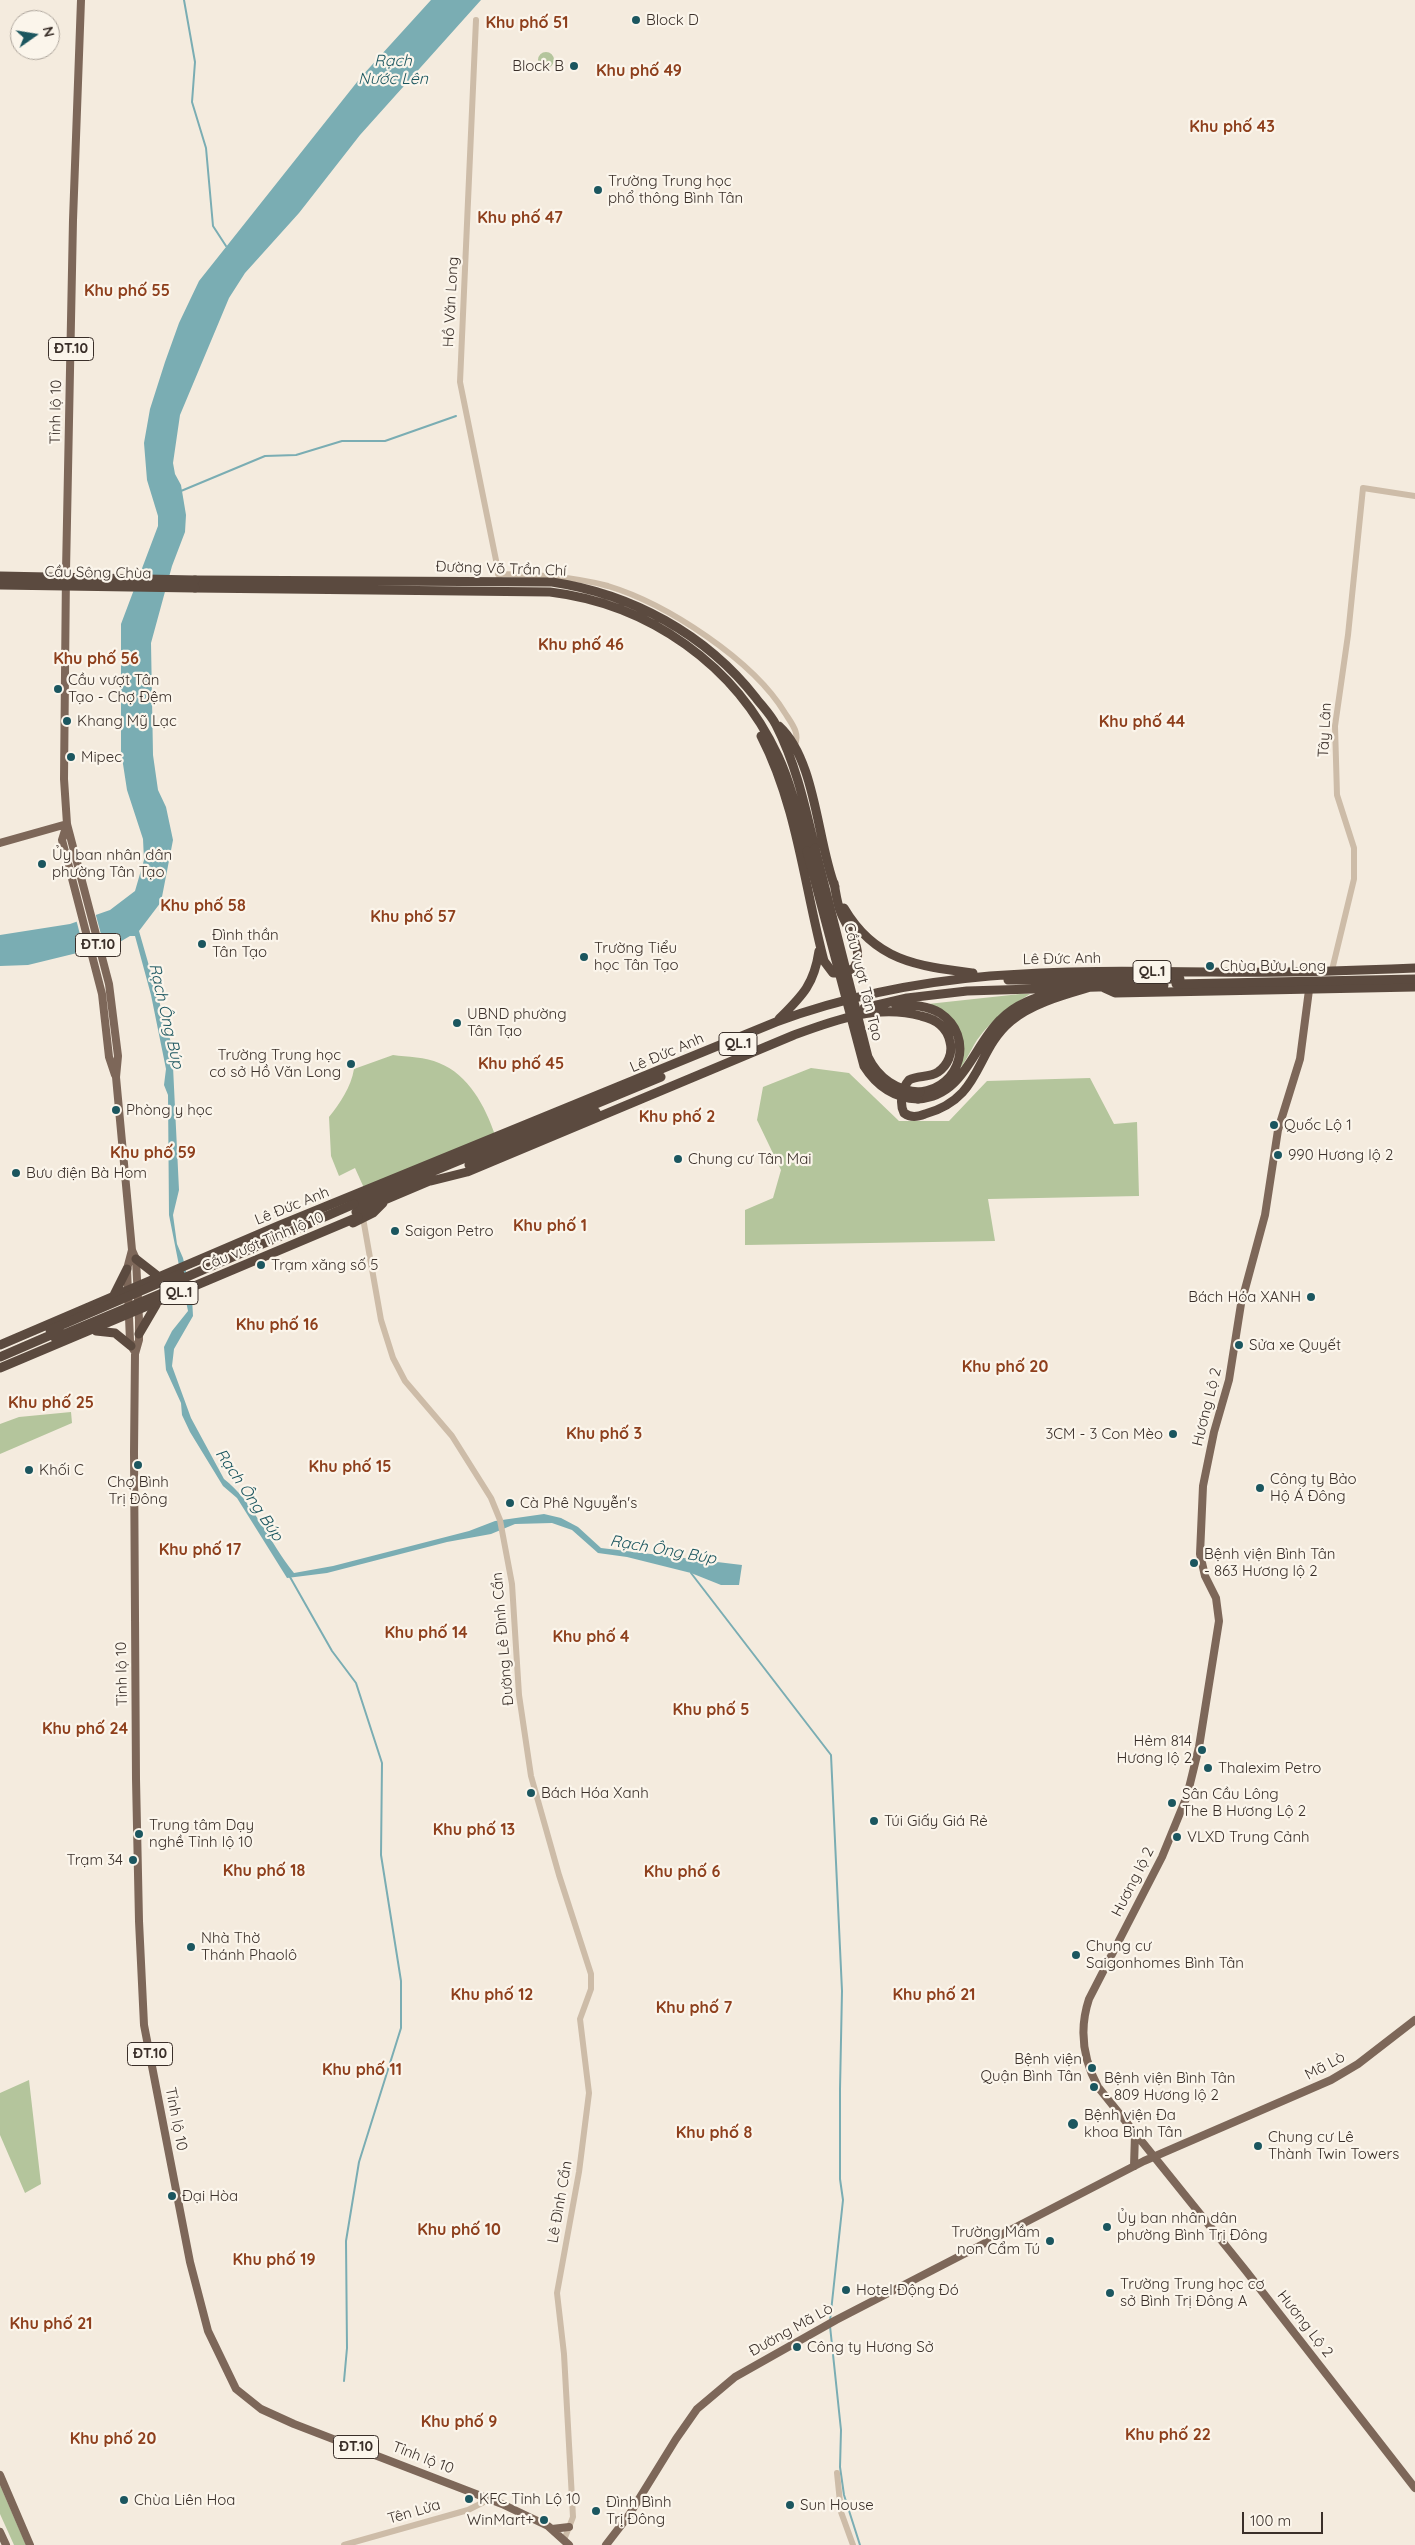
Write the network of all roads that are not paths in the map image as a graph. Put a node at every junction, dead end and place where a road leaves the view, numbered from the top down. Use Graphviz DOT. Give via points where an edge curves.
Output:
graph roads {
  1 [pos="81,0"];
  2 [pos="476,20"];
  3 [pos="1415,496"];
  4 [pos="0,576"];
  5 [pos="499,577"];
  6 [pos="195,584"];
  7 [pos="0,585"];
  8 [pos="502,592"];
  9 [pos="741,695"];
  10 [pos="775,723"];
  11 [pos="794,747"];
  12 [pos="67,824"];
  13 [pos="0,843"];
  14 [pos="811,850"];
  15 [pos="834,883"];
  16 [pos="820,946"];
  17 [pos="1415,968"];
  18 [pos="1332,970"];
  19 [pos="1352,970"];
  20 [pos="1286,971"];
  21 [pos="1415,973"];
  22 [pos="988,976"];
  23 [pos="1010,978"];
  24 [pos="1415,979"];
  25 [pos="1178,981"];
  26 [pos="1124,982"];
  27 [pos="1095,987"];
  28 [pos="1415,987"];
  29 [pos="1069,988"];
  30 [pos="1351,989"];
  31 [pos="1284,990"];
  32 [pos="1309,990"];
  33 [pos="885,1003"];
  34 [pos="928,1018"];
  35 [pos="776,1022"];
  36 [pos="794,1033"];
  37 [pos="957,1033"];
  38 [pos="116,1077"];
  39 [pos="919,1095"];
  40 [pos="435,1163"];
  41 [pos="411,1180"];
  42 [pos="374,1196"];
  43 [pos="385,1201"];
  44 [pos="366,1204"];
  45 [pos="357,1208"];
  46 [pos="132,1250"];
  47 [pos="209,1255"];
  48 [pos="136,1260"];
  49 [pos="127,1269"];
  50 [pos="159,1277"];
  51 [pos="216,1281"];
  52 [pos="137,1286"];
  53 [pos="128,1289"];
  54 [pos="114,1295"];
  55 [pos="166,1301"];
  56 [pos="156,1305"];
  57 [pos="84,1308"];
  58 [pos="139,1312"];
  59 [pos="129,1316"];
  60 [pos="37,1329"];
  61 [pos="95,1332"];
  62 [pos="139,1334"];
  63 [pos="0,1345"];
  64 [pos="133,1350"];
  65 [pos="0,1351"];
  66 [pos="47,1352"];
  67 [pos="0,1357"];
  68 [pos="0,1362"];
  69 [pos="0,1370"];
  70 [pos="1174,1831"];
  71 [pos="559,1875"];
  72 [pos="1089,1999"];
  73 [pos="1415,2020"];
  74 [pos="1239,2118"];
  75 [pos="1134,2134"];
  76 [pos="1152,2157"];
  77 [pos="1134,2166"];
  78 [pos="837,2473"];
  79 [pos="0,2475"];
  80 [pos="1415,2488"];
  81 [pos="486,2497"];
  82 [pos="569,2527"];
  83 [pos="552,2529"];
  84 [pos="0,2532"];
  85 [pos="566,2542"];
  86 [pos="6,2545"];
  87 [pos="30,2545"];
  88 [pos="344,2545"];
  89 [pos="606,2545"];
  90 [pos="853,2545"];
  1 -- 12 [label="main road, Tỉnh lộ 10 / ĐT.10" via="65,595 63,714"];
  2 -- 5 [label="street, Hồ Văn Long" via="460,382"];
  3 -- 18 [label="street, Tây Lân" via="1362,488 1348,635 1335,726 1337,794 1354,848 1354,879"];
  4 -- 6 [label="highway, Cầu Sông Chùa, bridge"];
  5 -- 6 [label="highway, Đường Võ Trần Chí"];
  5 -- 8 [label="highway"];
  5 -- 10 [label="highway, Đường Võ Trần Chí" via="576,586 644,608 672,624 738,674"];
  5 -- 11 [label="street" via="585,580 657,607 745,665 771,692 795,729 797,739"];
  6 -- 7 [label="highway, Cầu Sông Chùa, bridge"];
  6 -- 8 [label="highway, Đường Võ Trần Chí"];
  8 -- 9 [label="highway, Đường Võ Trần Chí" via="574,595 628,612 699,654"];
  9 -- 14 [label="highway, Đường Võ Trần Chí" via="778,757"];
  9 -- 16 [label="highway" via="765,743 796,828"];
  10 -- 11 [label="highway"];
  10 -- 14 [label="highway, Đường Võ Trần Chí" via="796,773"];
  11 -- 15 [label="highway" via="809,788"];
  12 -- 13 [label="main road"];
  12 -- 38 [label="main road, Tỉnh lộ 10 / ĐT.10" via="109,984 118,1056"];
  12 -- 38 [label="main road, Tỉnh lộ 10 / ĐT.10" via="62,840 102,994 109,1058"];
  14 -- 39 [label="highway, bridge" via="864,1066 874,1080 889,1091 902,1096"];
  15 -- 16 [label="highway" via="840,912 857,949 856,965 848,972 833,973 824,961"];
  15 -- 22 [label="highway" via="857,926 891,955 929,968"];
  16 -- 35 [label="highway" via="814,977 808,988"];
  17 -- 19 [label="highway, Lê Đức Anh / QL.1"];
  18 -- 19 [label="highway, Lê Đức Anh / QL.1"];
  18 -- 20 [label="highway, Lê Đức Anh / QL.1"];
  18 -- 32 [label="highway"];
  19 -- 30 [label="highway" via="1345,979"];
  20 -- 23 [label="highway, Lê Đức Anh / QL.1"];
  20 -- 31 [label="highway" via="1294,975 1295,983"];
  21 -- 25 [label="highway, QL.1"];
  22 -- 23 [label="highway"];
  22 -- 23 [label="highway, Lê Đức Anh / QL.1"];
  22 -- 35 [label="highway, Lê Đức Anh / QL.1" via="900,986"];
  23 -- 26 [label="highway, Lê Đức Anh / QL.1"];
  23 -- 41 [label="highway, Lê Đức Anh / QL.1" via="899,991 814,1015"];
  24 -- 25 [label="highway, QL.1, bridge"];
  25 -- 26 [label="highway, Lê Đức Anh / QL.1"];
  26 -- 27 [label="highway, Lê Đức Anh / QL.1"];
  27 -- 29 [label="highway, Lê Đức Anh / QL.1"];
  27 -- 31 [label="highway, Lê Đức Anh / QL.1" via="1115,993"];
  27 -- 34 [label="highway, Lê Đức Anh / QL.1" via="1034,1006 1018,1015 1000,1032 959,1097 934,1111 910,1116 904,1113 901,1104 907,1083 913,1078 940,1071 947,1064 951,1050 946,1031"];
  28 -- 30 [label="highway, Lê Đức Anh / QL.1"];
  29 -- 33 [label="highway, Lê Đức Anh / QL.1" via="967,991"];
  29 -- 39 [label="highway" via="1032,1000 1009,1012 990,1031 953,1085 935,1096"];
  30 -- 32 [label="highway, Lê Đức Anh / QL.1"];
  31 -- 32 [label="highway, Lê Đức Anh / QL.1"];
  32 -- 70 [label="main road, Hương Lộ 2" via="1300,1059 1278,1130 1265,1215 1241,1304 1229,1380 1203,1486 1200,1554 1216,1598 1219,1621 1196,1762"];
  33 -- 36 [label="highway, Lê Đức Anh / QL.1" via="839,1015"];
  33 -- 37 [label="highway" via="932,1009 947,1019"];
  34 -- 36 [label="highway, Lê Đức Anh / QL.1" via="880,1011"];
  34 -- 37 [label="highway" via="941,1020"];
  35 -- 40 [label="highway, Lê Đức Anh / QL.1"];
  36 -- 43 [label="highway, Lê Đức Anh / QL.1" via="476,1169 431,1181"];
  37 -- 39 [label="highway" via="960,1052 953,1074 942,1085"];
  38 -- 46 [label="main road, Tỉnh lộ 10 / ĐT.10"];
  40 -- 41 [label="highway"];
  40 -- 45 [label="highway, Lê Đức Anh / QL.1"];
  41 -- 42 [label="highway, Lê Đức Anh / QL.1"];
  42 -- 44 [label="highway, Cầu vượt Tỉnh lộ 10 / QL.1"];
  42 -- 45 [label="highway"];
  43 -- 44 [label="highway, Cầu vượt Tỉnh lộ 10 / QL.1"];
  43 -- 45 [label="highway, Lê Đức Anh / QL.1" via="373,1213"];
  44 -- 45 [label="highway, Cầu vượt Tỉnh lộ 10 / QL.1"];
  44 -- 45 [label="highway, Cầu vượt Tỉnh lộ 10 / QL.1"];
  45 -- 47 [label="highway, Lê Đức Anh / QL.1"];
  45 -- 51 [label="highway, Lê Đức Anh / QL.1"];
  45 -- 65 [label="highway, Cầu vượt Tỉnh lộ 10 / QL.1, bridge"];
  45 -- 67 [label="highway, Cầu vượt Tỉnh lộ 10 / QL.1, bridge"];
  45 -- 68 [label="highway, Cầu vượt Tỉnh lộ 10 / QL.1, bridge"];
  45 -- 69 [label="highway, Cầu vượt Tỉnh lộ 10 / QL.1, bridge"];
  45 -- 71 [label="street, Đường Lê Đình Cẩn" via="392,1358 405,1380 452,1436 487,1490 500,1520 512,1584 519,1695 529,1760"];
  46 -- 48 [label="main road, Tỉnh lộ 10 / ĐT.10"];
  46 -- 49 [label="main road, Tỉnh lộ 10 / ĐT.10"];
  47 -- 50 [label="highway, Lê Đức Anh / QL.1"];
  47 -- 51 [label="highway" via="210,1272"];
  48 -- 50 [label="highway"];
  48 -- 52 [label="main road, Tỉnh lộ 10 / ĐT.10"];
  49 -- 53 [label="main road, Tỉnh lộ 10 / ĐT.10"];
  49 -- 54 [label="highway"];
  50 -- 52 [label="highway, Lê Đức Anh / QL.1"];
  50 -- 55 [label="highway" via="159,1289"];
  51 -- 55 [label="highway, QL.1, bridge"];
  52 -- 53 [label="highway, Lê Đức Anh / QL.1"];
  52 -- 58 [label="main road, Tỉnh lộ 10 / ĐT.10"];
  53 -- 54 [label="highway, Lê Đức Anh / QL.1"];
  53 -- 59 [label="main road, Tỉnh lộ 10 / ĐT.10"];
  54 -- 57 [label="highway, Lê Đức Anh / QL.1"];
  55 -- 56 [label="highway, QL.1"];
  56 -- 58 [label="highway, QL.1"];
  56 -- 62 [label="highway"];
  57 -- 60 [label="highway, Lê Đức Anh / QL.1"];
  57 -- 61 [label="highway" via="94,1320"];
  58 -- 59 [label="highway, QL.1"];
  58 -- 62 [label="main road, Tỉnh lộ 10 / ĐT.10"];
  59 -- 61 [label="highway, QL.1"];
  59 -- 64 [label="main road, Tỉnh lộ 10 / ĐT.10"];
  60 -- 63 [label="highway, Lê Đức Anh / QL.1"];
  60 -- 66 [label="highway" via="46,1337"];
  61 -- 64 [label="highway" via="115,1333"];
  61 -- 66 [label="highway, QL.1"];
  62 -- 64 [label="main road, Tỉnh lộ 10 / ĐT.10"];
  64 -- 81 [label="main road, Tỉnh lộ 10 / ĐT.10" via="137,1831 143,2016 187,2245 208,2331 236,2389 261,2409"];
  66 -- 69 [label="highway, QL.1"];
  70 -- 72 [label="main road, Hương lộ 2"];
  71 -- 82 [label="street, Lê Đình Cẩn" via="591,1974 591,1989 580,2019 589,2093 580,2169 557,2293 564,2354 573,2517"];
  72 -- 75 [label="main road, Hương Lộ 2" via="1083,2020 1083,2040 1090,2071 1098,2087"];
  73 -- 74 [label="main road, Mã Lò" via="1358,2064 1331,2080"];
  74 -- 76 [label="main road, Đường Mã Lò"];
  75 -- 76 [label="main road, Hương Lộ 2"];
  75 -- 77 [label="main road"];
  76 -- 77 [label="main road, Đường Mã Lò"];
  76 -- 80 [label="main road, Hương Lộ 2"];
  77 -- 89 [label="main road, Đường Mã Lò" via="836,2320 736,2376 697,2409"];
  78 -- 90 [label="street" via="841,2512"];
  79 -- 87 [label="main road"];
  81 -- 83 [label="main road, Tỉnh lộ 10 / ĐT.10"];
  81 -- 88 [label="street, Tên Lửa" via="484,2502 468,2510"];
  82 -- 83 [label="main road"];
  82 -- 85 [label="street, Lê Đình Cẩn"];
  83 -- 85 [label="main road, Tỉnh lộ 10 / ĐT.10"];
  84 -- 86 [label="main road"];
}
